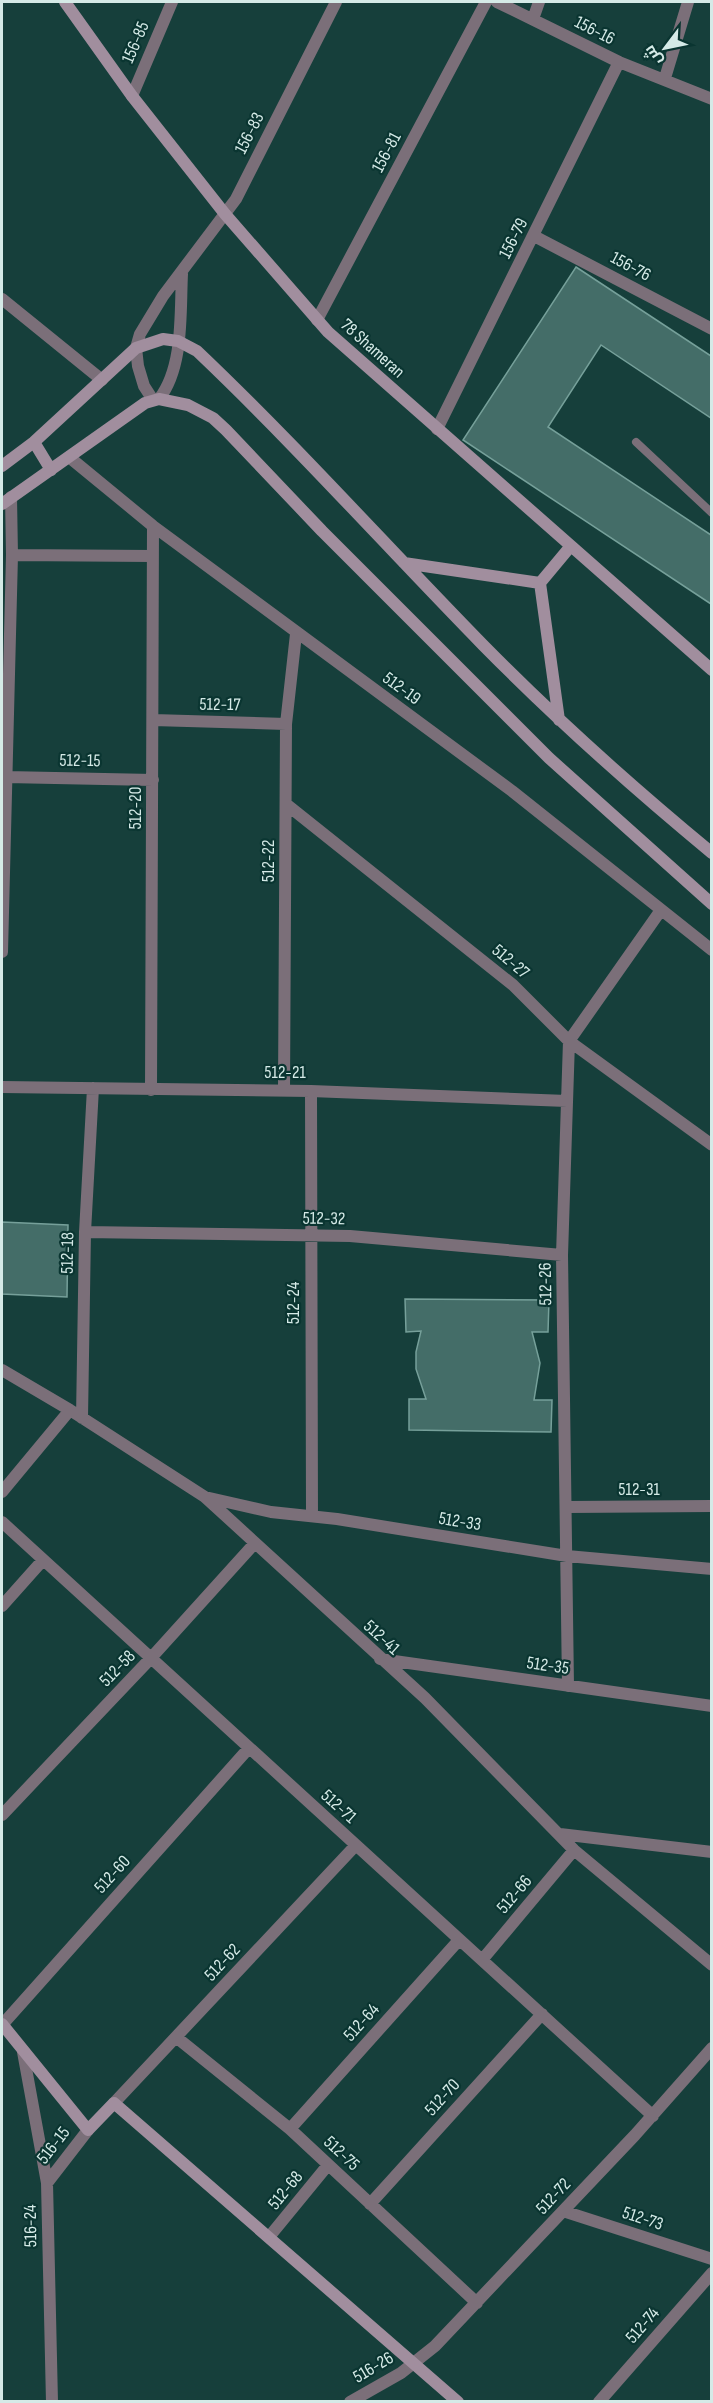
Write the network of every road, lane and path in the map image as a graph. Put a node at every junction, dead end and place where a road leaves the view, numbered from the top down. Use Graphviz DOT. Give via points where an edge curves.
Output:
graph roads {
  1 [pos="65,2"];
  2 [pos="171,2"];
  3 [pos="336,2"];
  4 [pos="486,2"];
  5 [pos="497,2"];
  6 [pos="539,2"];
  7 [pos="688,2"];
  8 [pos="533,19"];
  9 [pos="619,62"];
  10 [pos="664,78"];
  11 [pos="132,96"];
  12 [pos="711,99"];
  13 [pos="225,214"];
  14 [pos="534,236"];
  15 [pos="182,274"];
  16 [pos="2,299"];
  17 [pos="317,320"];
  18 [pos="711,329"];
  19 [pos="178,341"];
  20 [pos="136,348"];
  21 [pos="102,380"];
  22 [pos="156,400"];
  23 [pos="437,429"];
  24 [pos="34,442"];
  25 [pos="636,442"];
  26 [pos="69,458"];
  27 [pos="2,465"];
  28 [pos="51,470"];
  29 [pos="6,500"];
  30 [pos="711,513"];
  31 [pos="153,526"];
  32 [pos="570,547"];
  33 [pos="12,555"];
  34 [pos="152,556"];
  35 [pos="404,563"];
  36 [pos="540,583"];
  37 [pos="296,633"];
  38 [pos="711,670"];
  39 [pos="153,720"];
  40 [pos="559,720"];
  41 [pos="286,724"];
  42 [pos="6,777"];
  43 [pos="153,780"];
  44 [pos="4,804"];
  45 [pos="286,804"];
  46 [pos="711,853"];
  47 [pos="711,904"];
  48 [pos="661,910"];
  49 [pos="711,950"];
  50 [pos="2,952"];
  51 [pos="569,1041"];
  52 [pos="2,1087"];
  53 [pos="93,1088"];
  54 [pos="151,1090"];
  55 [pos="284,1090"];
  56 [pos="311,1090"];
  57 [pos="567,1101"];
  58 [pos="711,1145"];
  59 [pos="85,1233"];
  60 [pos="310,1236"];
  61 [pos="562,1255"];
  62 [pos="2,1370"];
  63 [pos="70,1410"];
  64 [pos="82,1418"];
  65 [pos="2,1492"];
  66 [pos="205,1497"];
  67 [pos="711,1506"];
  68 [pos="567,1507"];
  69 [pos="312,1515"];
  70 [pos="2,1522"];
  71 [pos="255,1544"];
  72 [pos="567,1556"];
  73 [pos="43,1560"];
  74 [pos="711,1569"];
  75 [pos="2,1606"];
  76 [pos="151,1658"];
  77 [pos="379,1658"];
  78 [pos="568,1686"];
  79 [pos="711,1706"];
  80 [pos="249,1748"];
  81 [pos="2,1815"];
  82 [pos="560,1834"];
  83 [pos="356,1845"];
  84 [pos="574,1850"];
  85 [pos="711,1852"];
  86 [pos="459,1940"];
  87 [pos="482,1960"];
  88 [pos="711,1965"];
  89 [pos="542,2014"];
  90 [pos="2,2024"];
  91 [pos="176,2037"];
  92 [pos="711,2048"];
  93 [pos="23,2052"];
  94 [pos="114,2103"];
  95 [pos="653,2116"];
  96 [pos="290,2129"];
  97 [pos="88,2130"];
  98 [pos="328,2165"];
  99 [pos="47,2183"];
  100 [pos="370,2204"];
  101 [pos="563,2211"];
  102 [pos="269,2237"];
  103 [pos="711,2259"];
  104 [pos="711,2273"];
  105 [pos="477,2302"];
  106 [pos="414,2362"];
  107 [pos="52,2402"];
  108 [pos="350,2402"];
  109 [pos="458,2402"];
  110 [pos="599,2402"];
  1 -- 11 [label="main road, 78 Shameran"];
  2 -- 11 [label="street, 156-85"];
  3 -- 13 [label="street, 156-83"];
  4 -- 17 [label="street, 156-81"];
  5 -- 8 [label="street, 156-16"];
  6 -- 8 [label="street"];
  7 -- 10 [label="street"];
  8 -- 9 [label="street, 156-16"];
  9 -- 10 [label="street, 156-16"];
  9 -- 14 [label="street, 156-79"];
  10 -- 12 [label="street, 156-16"];
  11 -- 13 [label="main road, 78 Shameran"];
  13 -- 15 [label="street, 156-83"];
  13 -- 17 [label="main road, 78 Shameran"];
  14 -- 18 [label="street, 156-76"];
  14 -- 23 [label="street, 156-79"];
  15 -- 19 [label="street"];
  15 -- 20 [label="street, 156-83" via="140,334"];
  16 -- 21 [label="street"];
  17 -- 23 [label="main road, 78 Shameran"];
  19 -- 20 [label="main road" via="163,339"];
  19 -- 22 [label="street" via="168,384"];
  19 -- 35 [label="main road" via="197,351 252,403"];
  20 -- 21 [label="main road"];
  20 -- 22 [label="street" via="144,386"];
  21 -- 24 [label="main road"];
  22 -- 26 [label="main road" via="127,415"];
  22 -- 47 [label="main road" via="199,409 226,430 330,540 549,758"];
  23 -- 32 [label="main road, 78 Shameran"];
  24 -- 27 [label="main road"];
  24 -- 28 [label="main road"];
  25 -- 30 [label="lane"];
  26 -- 28 [label="main road"];
  26 -- 31 [label="street, 512-19"];
  28 -- 29 [label="main road"];
  29 -- 33 [label="street"];
  31 -- 34 [label="street, 512-20"];
  31 -- 37 [label="street, 512-19"];
  32 -- 36 [label="main road"];
  32 -- 38 [label="main road, 78 Shameran"];
  33 -- 34 [label="street"];
  33 -- 42 [label="street"];
  34 -- 39 [label="street, 512-20"];
  35 -- 36 [label="main road"];
  35 -- 40 [label="main road"];
  36 -- 40 [label="main road"];
  37 -- 41 [label="street, 512-22"];
  37 -- 48 [label="street, 512-19" via="512,791"];
  39 -- 41 [label="street, 512-17"];
  39 -- 43 [label="street, 512-20"];
  40 -- 46 [label="main road"];
  41 -- 45 [label="street, 512-22"];
  42 -- 43 [label="street, 512-15"];
  42 -- 44 [label="street"];
  43 -- 54 [label="street, 512-20"];
  44 -- 50 [label="street"];
  45 -- 51 [label="street, 512-27" via="513,986"];
  45 -- 55 [label="street, 512-22"];
  48 -- 49 [label="street, 512-19"];
  48 -- 51 [label="street"];
  51 -- 57 [label="street, 512-26"];
  51 -- 58 [label="street, 512-27"];
  52 -- 53 [label="street, 512-21"];
  53 -- 54 [label="street, 512-21"];
  53 -- 59 [label="street, 512-18"];
  54 -- 55 [label="street, 512-21"];
  55 -- 56 [label="street, 512-21"];
  56 -- 57 [label="street, 512-21"];
  56 -- 60 [label="street, 512-24"];
  57 -- 61 [label="street, 512-26"];
  59 -- 60 [label="street, 512-32"];
  59 -- 64 [label="street, 512-18"];
  60 -- 61 [label="street, 512-32" via="350,1236"];
  60 -- 69 [label="street, 512-24"];
  61 -- 68 [label="street, 512-26"];
  62 -- 63 [label="street, 512-41"];
  63 -- 64 [label="street, 512-41"];
  63 -- 65 [label="street"];
  64 -- 66 [label="street, 512-41"];
  66 -- 69 [label="street, 512-33" via="271,1512"];
  66 -- 71 [label="street, 512-41"];
  67 -- 68 [label="street, 512-31"];
  68 -- 72 [label="street, 512-26"];
  69 -- 72 [label="street, 512-33"];
  70 -- 73 [label="street, 512-71"];
  71 -- 76 [label="street, 512-58"];
  71 -- 77 [label="street, 512-41"];
  72 -- 74 [label="street, 512-33"];
  72 -- 78 [label="street, 512-26"];
  73 -- 75 [label="street"];
  73 -- 76 [label="street, 512-71"];
  76 -- 80 [label="street, 512-71"];
  76 -- 81 [label="street, 512-58"];
  77 -- 78 [label="street, 512-35"];
  77 -- 82 [label="street, 512-41" via="425,1698"];
  78 -- 79 [label="street, 512-35"];
  80 -- 83 [label="street, 512-71"];
  80 -- 90 [label="street, 512-60"];
  82 -- 84 [label="street, 512-41"];
  82 -- 85 [label="street"];
  83 -- 86 [label="street, 512-71"];
  83 -- 91 [label="street, 512-62"];
  84 -- 87 [label="street, 512-66"];
  84 -- 88 [label="street, 512-41"];
  86 -- 87 [label="street, 512-71"];
  86 -- 96 [label="street, 512-64"];
  87 -- 89 [label="street, 512-71"];
  89 -- 95 [label="street, 512-71"];
  89 -- 100 [label="street, 512-70"];
  90 -- 93 [label="main road"];
  91 -- 94 [label="street, 512-62"];
  91 -- 96 [label="street, 512-75"];
  92 -- 95 [label="street, 512-72"];
  93 -- 97 [label="main road"];
  93 -- 99 [label="street, 516-24"];
  94 -- 97 [label="main road"];
  94 -- 102 [label="main road"];
  95 -- 101 [label="street, 512-72"];
  96 -- 98 [label="street, 512-75"];
  97 -- 99 [label="street, 516-15"];
  98 -- 100 [label="street, 512-75"];
  98 -- 102 [label="street, 512-68"];
  99 -- 107 [label="street, 516-24"];
  100 -- 105 [label="street, 512-75"];
  101 -- 103 [label="street, 512-73"];
  101 -- 105 [label="street, 512-72"];
  102 -- 106 [label="main road"];
  104 -- 110 [label="street, 512-74"];
  105 -- 106 [label="street, 512-72"];
  106 -- 108 [label="street, 516-26"];
  106 -- 109 [label="main road"];
}
